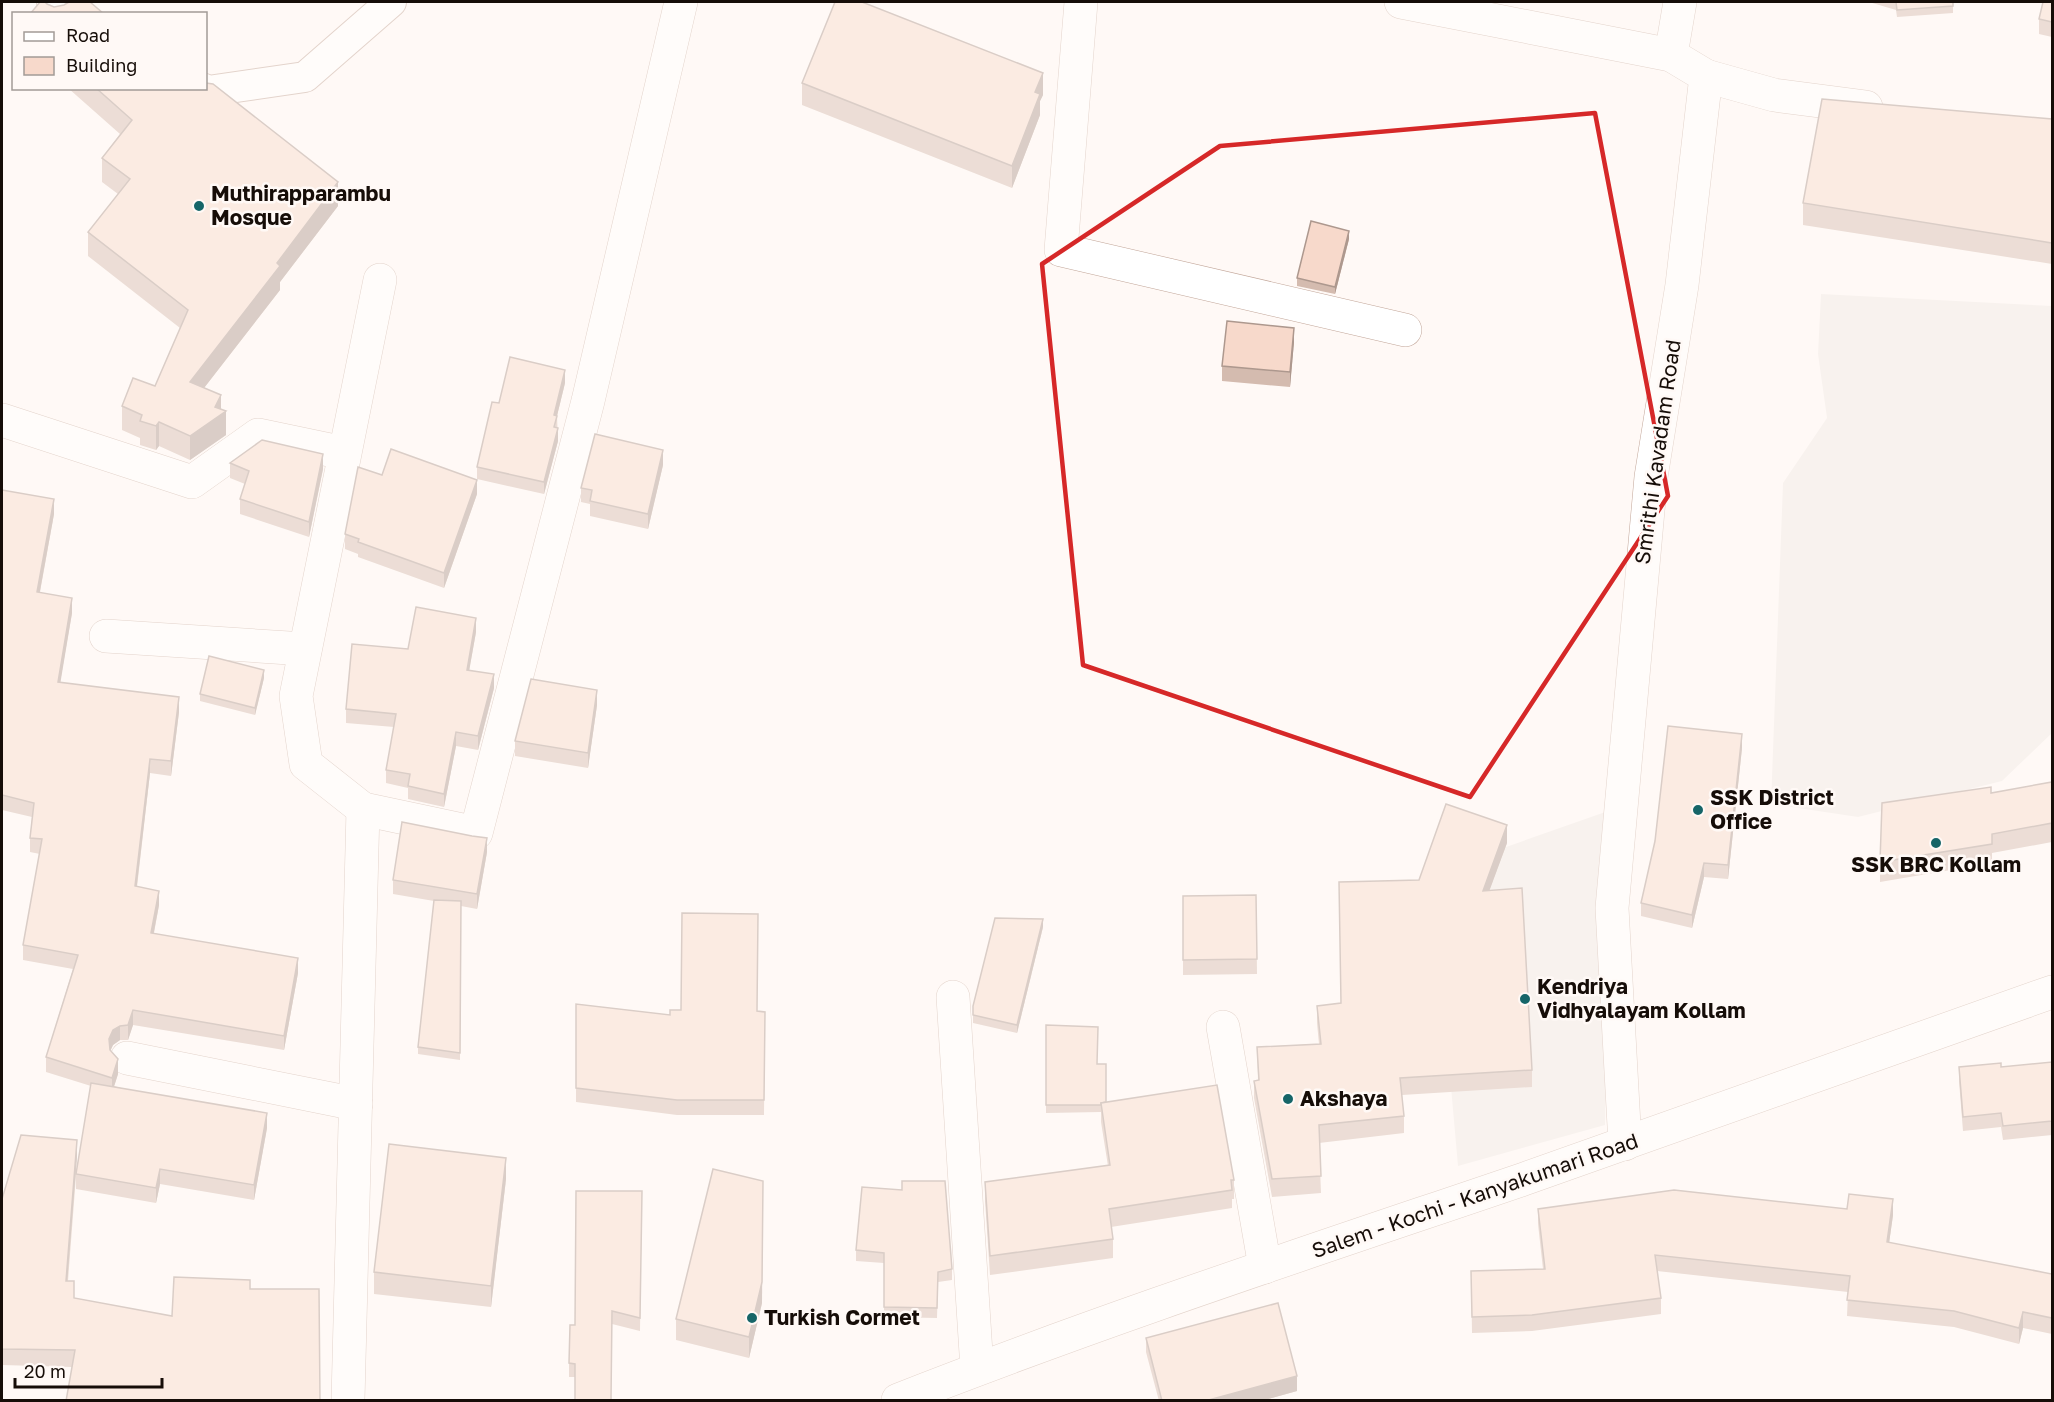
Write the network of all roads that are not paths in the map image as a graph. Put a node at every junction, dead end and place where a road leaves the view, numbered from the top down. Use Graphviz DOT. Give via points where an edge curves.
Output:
graph roads {
  1 [pos="391,2"];
  2 [pos="681,2"];
  3 [pos="1081,2"];
  4 [pos="1401,2"];
  5 [pos="1680,2"];
  6 [pos="1671,55"];
  7 [pos="1706,76"];
  8 [pos="206,90"];
  9 [pos="1891,109"];
  10 [pos="380,280"];
  11 [pos="1405,330"];
  12 [pos="2,420"];
  13 [pos="344,453"];
  14 [pos="106,636"];
  15 [pos="305,649"];
  16 [pos="363,809"];
  17 [pos="2052,992"];
  18 [pos="954,997"];
  19 [pos="1223,1027"];
  20 [pos="127,1058"];
  21 [pos="356,1104"];
  22 [pos="1625,1144"];
  23 [pos="1265,1267"];
  24 [pos="977,1369"];
  25 [pos="348,1401"];
  26 [pos="898,1401"];
  1 -- 8 [label="lane" via="305,76"];
  2 -- 16 [label="street" via="588,401 476,833"];
  3 -- 11 [label="street" via="1061,250"];
  4 -- 6 [label="street"];
  5 -- 6 [label="street"];
  6 -- 7 [label="street"];
  7 -- 9 [label="street" via="1774,95"];
  7 -- 22 [label="street, Smrithi Kavadam Road" via="1682,285 1651,477 1612,908"];
  10 -- 13 [label="street"];
  12 -- 13 [label="street" via="192,482 258,435"];
  13 -- 15 [label="street"];
  14 -- 15 [label="street"];
  15 -- 16 [label="street" via="296,696 306,764"];
  16 -- 21 [label="street"];
  17 -- 22 [label="street, Salem - Kochi - Kanyakumari Road"];
  18 -- 24 [label="street"];
  19 -- 23 [label="street"];
  20 -- 21 [label="street"];
  21 -- 25 [label="street"];
  22 -- 23 [label="street, Salem - Kochi - Kanyakumari Road"];
  23 -- 24 [label="street, Salem - Kochi - Kanyakumari Road"];
  24 -- 26 [label="street, Salem - Kochi - Kanyakumari Road"];
}
